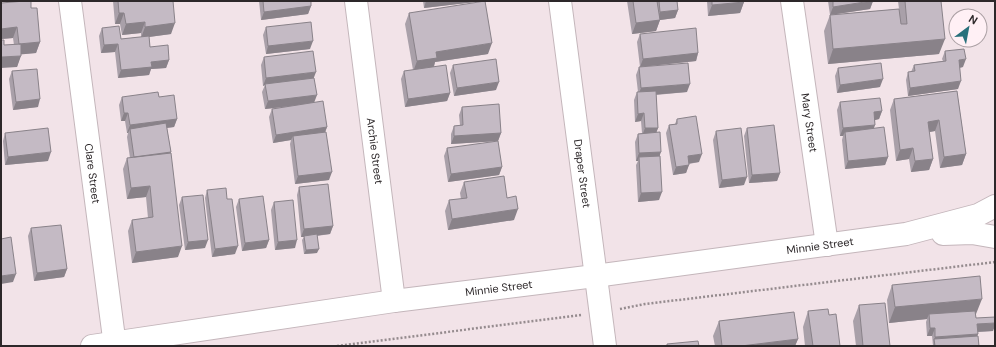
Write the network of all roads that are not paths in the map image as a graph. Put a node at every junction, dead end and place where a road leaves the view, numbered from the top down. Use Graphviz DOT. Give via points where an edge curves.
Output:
graph roads {
  1 [pos="70,1"];
  2 [pos="356,1"];
  3 [pos="560,1"];
  4 [pos="792,1"];
  5 [pos="995,206"];
  6 [pos="906,234"];
  7 [pos="995,237"];
  8 [pos="827,245"];
  9 [pos="595,276"];
  10 [pos="394,301"];
  11 [pos="114,345"];
  12 [pos="92,346"];
  13 [pos="605,346"];
  1 -- 11 [label="street, Clare Street"];
  2 -- 10 [label="street, Archie Street"];
  3 -- 9 [label="street, Draper Street"];
  4 -- 8 [label="street, Mary Street"];
  5 -- 6 [label="street, Minnie Street" via="978,215"];
  6 -- 7 [label="street, Minnie Street" via="972,233"];
  6 -- 8 [label="street, Minnie Street"];
  8 -- 9 [label="street, Minnie Street"];
  9 -- 10 [label="street, Minnie Street"];
  9 -- 13 [label="street, Draper Street"];
  10 -- 11 [label="street, Minnie Street"];
  11 -- 12 [label="street, Minnie Street"];
}
